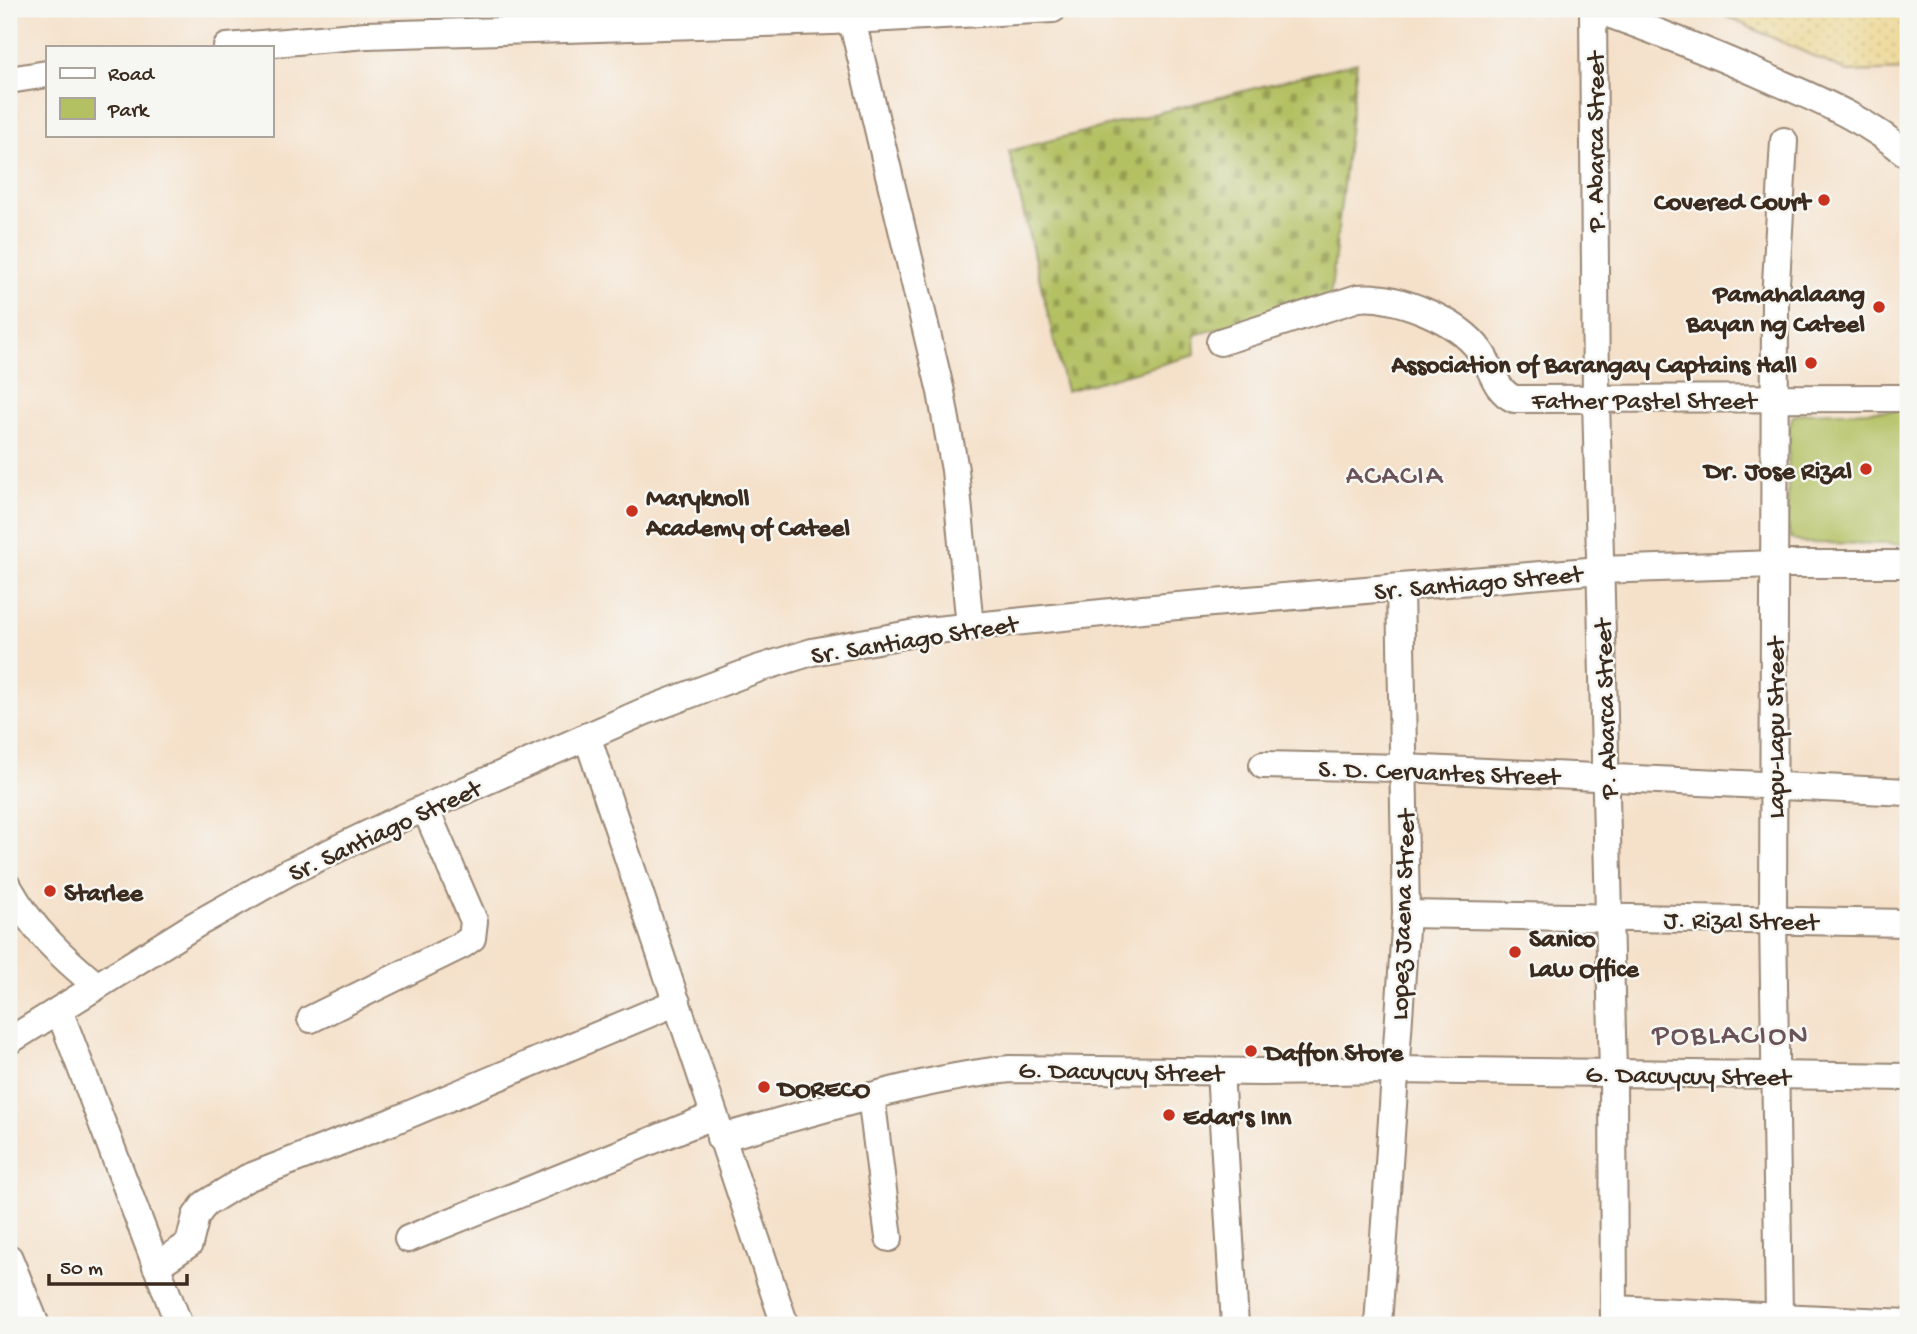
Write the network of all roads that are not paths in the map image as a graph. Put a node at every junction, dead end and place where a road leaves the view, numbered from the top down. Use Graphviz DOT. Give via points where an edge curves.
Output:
graph roads {
  1 [pos="1054,9"];
  2 [pos="1594,9"];
  3 [pos="852,20"];
  4 [pos="239,46"];
  5 [pos="46,74"];
  6 [pos="9,80"];
  7 [pos="1784,141"];
  8 [pos="1908,155"];
  9 [pos="1220,342"];
  10 [pos="1596,398"];
  11 [pos="1908,398"];
  12 [pos="1776,399"];
  13 [pos="1775,564"];
  14 [pos="1908,564"];
  15 [pos="1600,570"];
  16 [pos="1400,588"];
  17 [pos="970,627"];
  18 [pos="587,736"];
  19 [pos="1263,765"];
  20 [pos="1404,768"];
  21 [pos="1606,778"];
  22 [pos="1774,785"];
  23 [pos="1908,792"];
  24 [pos="425,808"];
  25 [pos="9,888"];
  26 [pos="1406,914"];
  27 [pos="1609,917"];
  28 [pos="1773,919"];
  29 [pos="1908,923"];
  30 [pos="97,986"];
  31 [pos="677,1002"];
  32 [pos="59,1010"];
  33 [pos="312,1019"];
  34 [pos="9,1041"];
  35 [pos="1394,1070"];
  36 [pos="1220,1071"];
  37 [pos="1613,1073"];
  38 [pos="1775,1075"];
  39 [pos="1908,1077"];
  40 [pos="871,1096"];
  41 [pos="717,1127"];
  42 [pos="889,1238"];
  43 [pos="408,1239"];
  44 [pos="9,1258"];
  45 [pos="156,1266"];
  46 [pos="1779,1315"];
  47 [pos="1614,1317"];
  48 [pos="1908,1323"];
  49 [pos="36,1325"];
  50 [pos="178,1325"];
  51 [pos="785,1325"];
  52 [pos="1235,1325"];
  53 [pos="1378,1325"];
  1 -- 3 [label="street"];
  2 -- 8 [label="street" via="1669,35 1827,103 1884,133"];
  2 -- 10 [label="street, P. Abarca Street"];
  3 -- 4 [label="street" via="366,35"];
  3 -- 17 [label="street" via="941,392 955,470"];
  5 -- 6 [label="street"];
  7 -- 12 [label="street, Lapu-Lapu Street"];
  9 -- 10 [label="street, Father Pastel Street" via="1358,298 1388,298 1405,302 1469,338 1506,396 1523,400"];
  10 -- 12 [label="street, Father Pastel Street"];
  10 -- 15 [label="street, P. Abarca Street"];
  11 -- 12 [label="street, Father Pastel Street"];
  12 -- 13 [label="street, Lapu-Lapu Street"];
  13 -- 14 [label="street, Sr. Santiago Street"];
  13 -- 15 [label="street, Sr. Santiago Street"];
  13 -- 22 [label="street, Lapu-Lapu Street"];
  15 -- 16 [label="street, Sr. Santiago Street"];
  15 -- 21 [label="street, P. Abarca Street"];
  16 -- 17 [label="street, Sr. Santiago Street"];
  16 -- 20 [label="street, Lopez Jaena Street"];
  17 -- 18 [label="street, Sr. Santiago Street" via="812,652 705,688"];
  18 -- 24 [label="street, Sr. Santiago Street"];
  18 -- 31 [label="street"];
  19 -- 20 [label="street, S. D. Cervantes Street"];
  20 -- 21 [label="street, S. D. Cervantes Street"];
  20 -- 26 [label="street, Lopez Jaena Street"];
  21 -- 22 [label="street, S. D. Cervantes Street"];
  21 -- 27 [label="street, P. Abarca Street"];
  22 -- 23 [label="street, S. D. Cervantes Street"];
  22 -- 28 [label="street, Lapu-Lapu Street"];
  24 -- 30 [label="street, Sr. Santiago Street" via="289,872"];
  24 -- 33 [label="street" via="474,921 472,937"];
  25 -- 30 [label="street" via="25,917 59,955"];
  26 -- 27 [label="street, J. Rizal Street"];
  26 -- 35 [label="street, Lopez Jaena Street"];
  27 -- 28 [label="street, J. Rizal Street"];
  27 -- 37 [label="street, P. Abarca Street"];
  28 -- 29 [label="street, J. Rizal Street"];
  28 -- 38 [label="street, Lapu-Lapu Street"];
  30 -- 32 [label="street, Sr. Santiago Street"];
  31 -- 41 [label="street"];
  31 -- 45 [label="street" via="247,1178 205,1204 196,1216 189,1244"];
  32 -- 34 [label="street, Sr. Santiago Street"];
  32 -- 45 [label="street"];
  35 -- 36 [label="street, G. Dacuycuy Street"];
  35 -- 37 [label="street, G. Dacuycuy Street"];
  35 -- 53 [label="street, Lopez Jaena Street"];
  36 -- 40 [label="street, G. Dacuycuy Street" via="1010,1069"];
  36 -- 52 [label="street"];
  37 -- 38 [label="street, G. Dacuycuy Street"];
  37 -- 47 [label="street, P. Abarca Street"];
  38 -- 39 [label="street, G. Dacuycuy Street"];
  38 -- 46 [label="street, Lapu-Lapu Street"];
  40 -- 41 [label="street, G. Dacuycuy Street"];
  40 -- 42 [label="street"];
  41 -- 43 [label="street, G. Dacuycuy Street"];
  41 -- 51 [label="street"];
  44 -- 49 [label="street"];
  45 -- 50 [label="street"];
  46 -- 47 [label="street"];
  46 -- 48 [label="street"];
}
